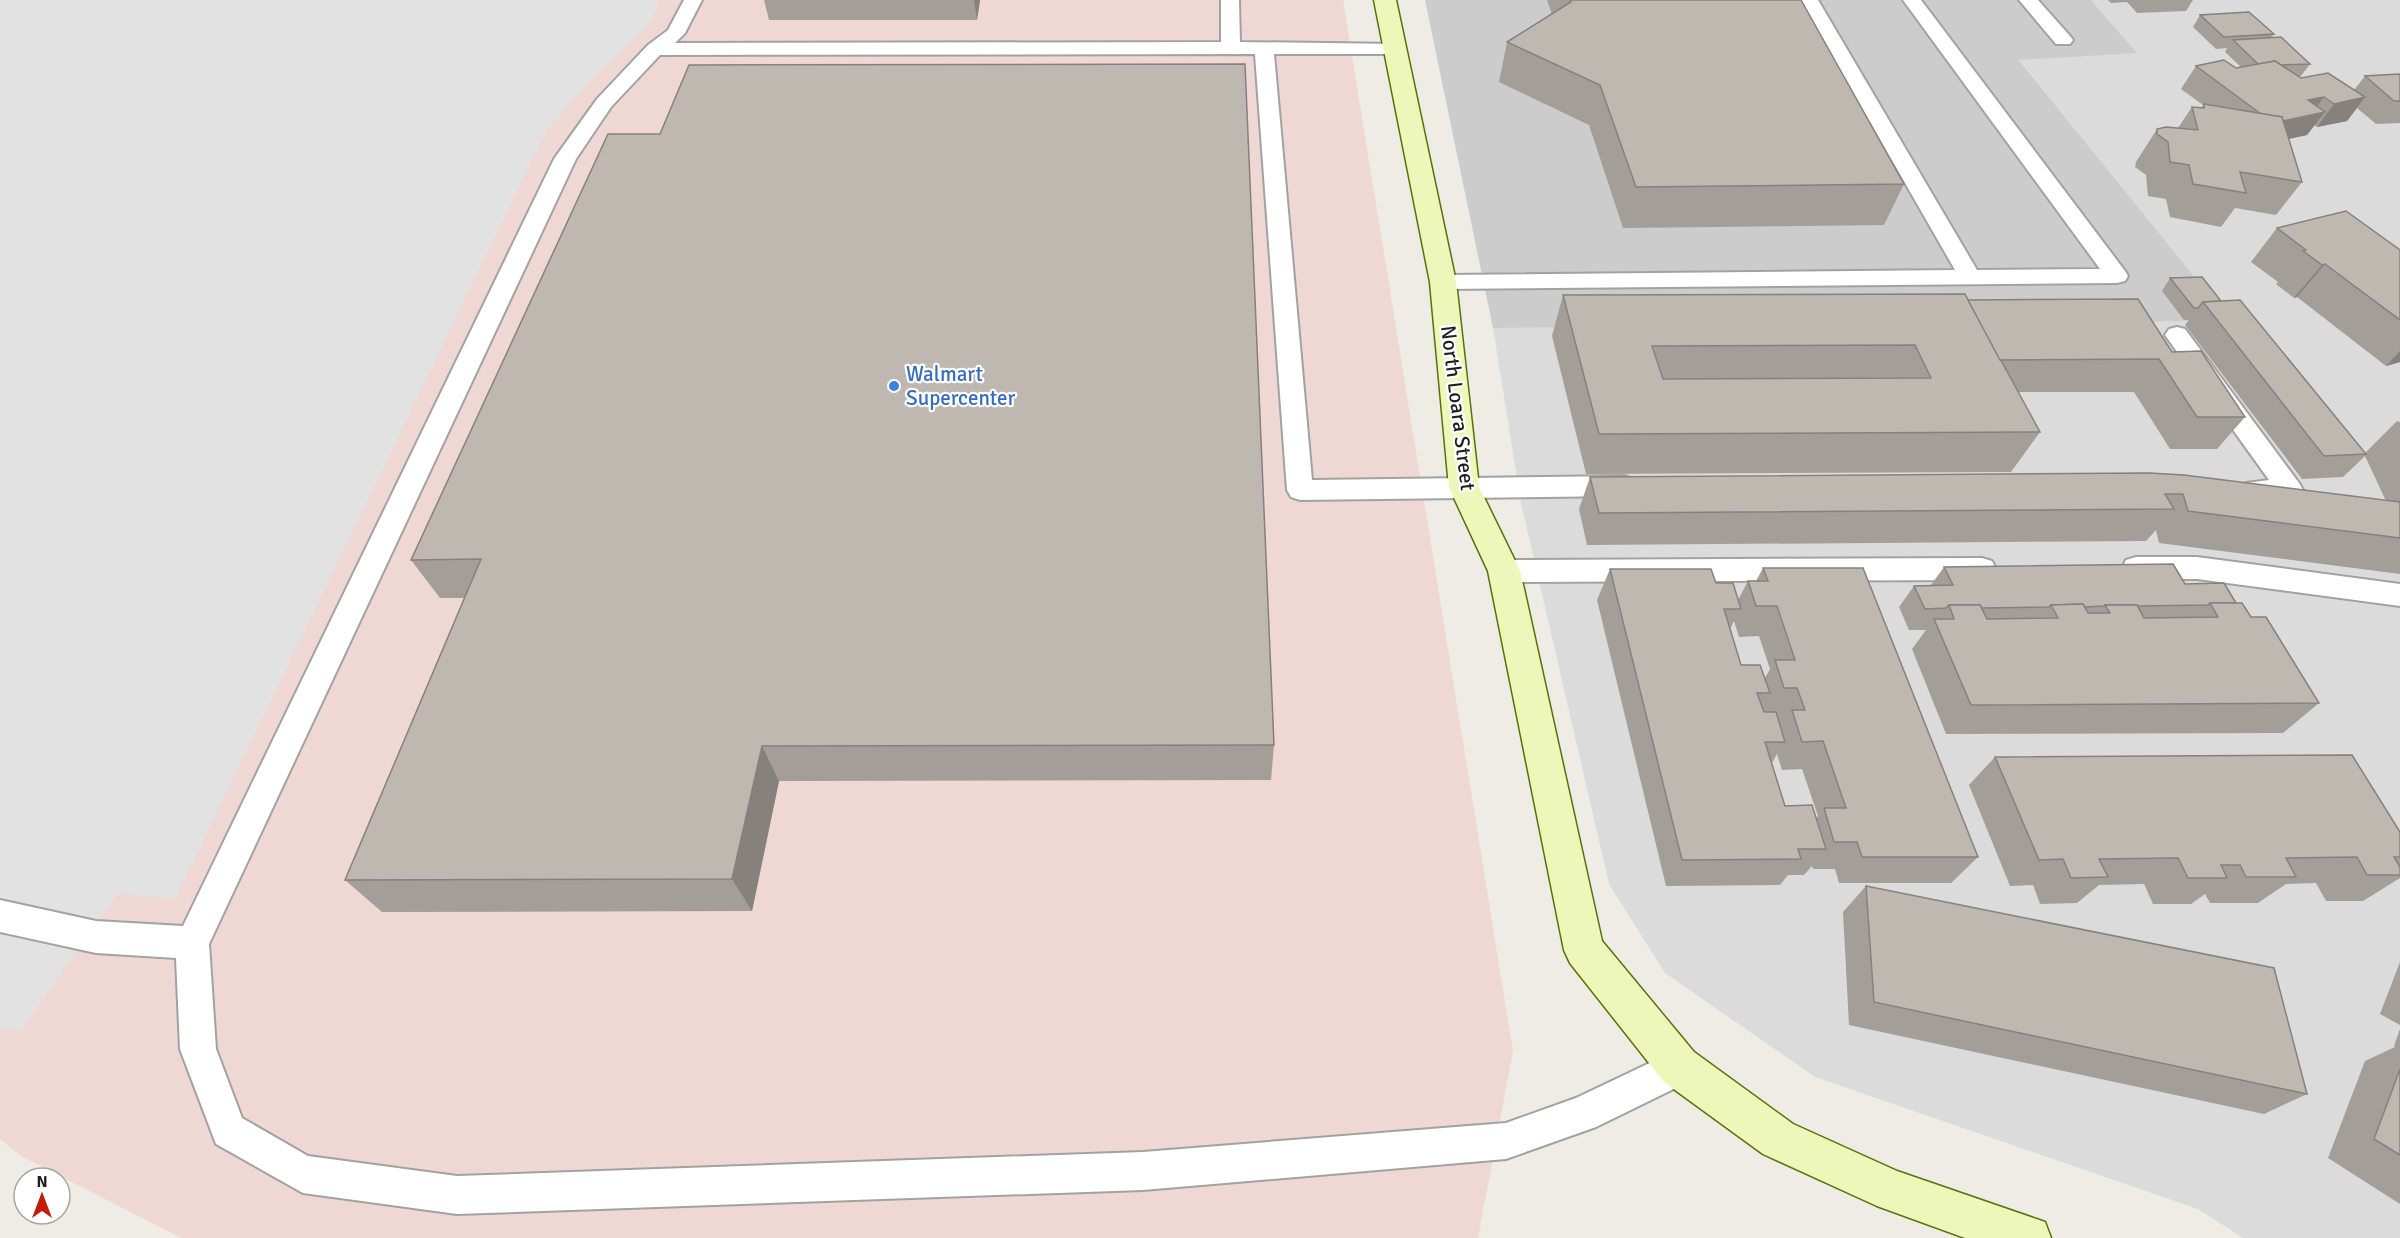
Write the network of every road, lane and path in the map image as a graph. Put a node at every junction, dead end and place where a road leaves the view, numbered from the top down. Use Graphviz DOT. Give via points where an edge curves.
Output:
graph roads {
  1 [pos="693,0"];
  2 [pos="1230,0"];
  3 [pos="1385,0"];
  4 [pos="1809,0"];
  5 [pos="1912,0"];
  6 [pos="2028,0"];
  7 [pos="2063,40"];
  8 [pos="1394,48"];
  9 [pos="655,49"];
  10 [pos="1231,49"];
  11 [pos="1264,49"];
  12 [pos="1970,277"];
  13 [pos="1443,282"];
  14 [pos="2177,335"];
  15 [pos="1649,486"];
  16 [pos="1464,487"];
  17 [pos="2231,490"];
  18 [pos="2115,568"];
  19 [pos="2009,569"];
  20 [pos="1504,571"];
  21 [pos="2400,595"];
  22 [pos="0,915"];
  23 [pos="192,943"];
  24 [pos="1679,1067"];
  25 [pos="2029,1238"];
  1 -- 9 [label="lane" via="676,33"];
  2 -- 10 [label="lane"];
  3 -- 8 [label="street, North Loara Street"];
  4 -- 12 [label="lane"];
  5 -- 12 [label="lane" via="2117,276"];
  6 -- 7 [label="lane"];
  8 -- 11 [label="lane"];
  8 -- 13 [label="street, North Loara Street"];
  9 -- 10 [label="lane"];
  9 -- 23 [label="lane" via="604,103 566,159"];
  10 -- 11 [label="lane"];
  11 -- 16 [label="lane" via="1300,490"];
  12 -- 13 [label="lane"];
  13 -- 16 [label="street, North Loara Street"];
  14 -- 17 [label="lane" via="2290,490"];
  15 -- 16 [label="lane"];
  16 -- 20 [label="street, North Loara Street"];
  18 -- 21 [label="lane" via="2197,568"];
  19 -- 20 [label="lane"];
  20 -- 24 [label="street, North Loara Street" via="1584,950"];
  22 -- 23 [label="lane" via="96,937"];
  23 -- 24 [label="lane" via="198,1048 229,1131 303,1174 457,1195 1143,1171 1506,1141 1583,1114"];
  24 -- 25 [label="street" via="1778,1139 1892,1191"];
}
